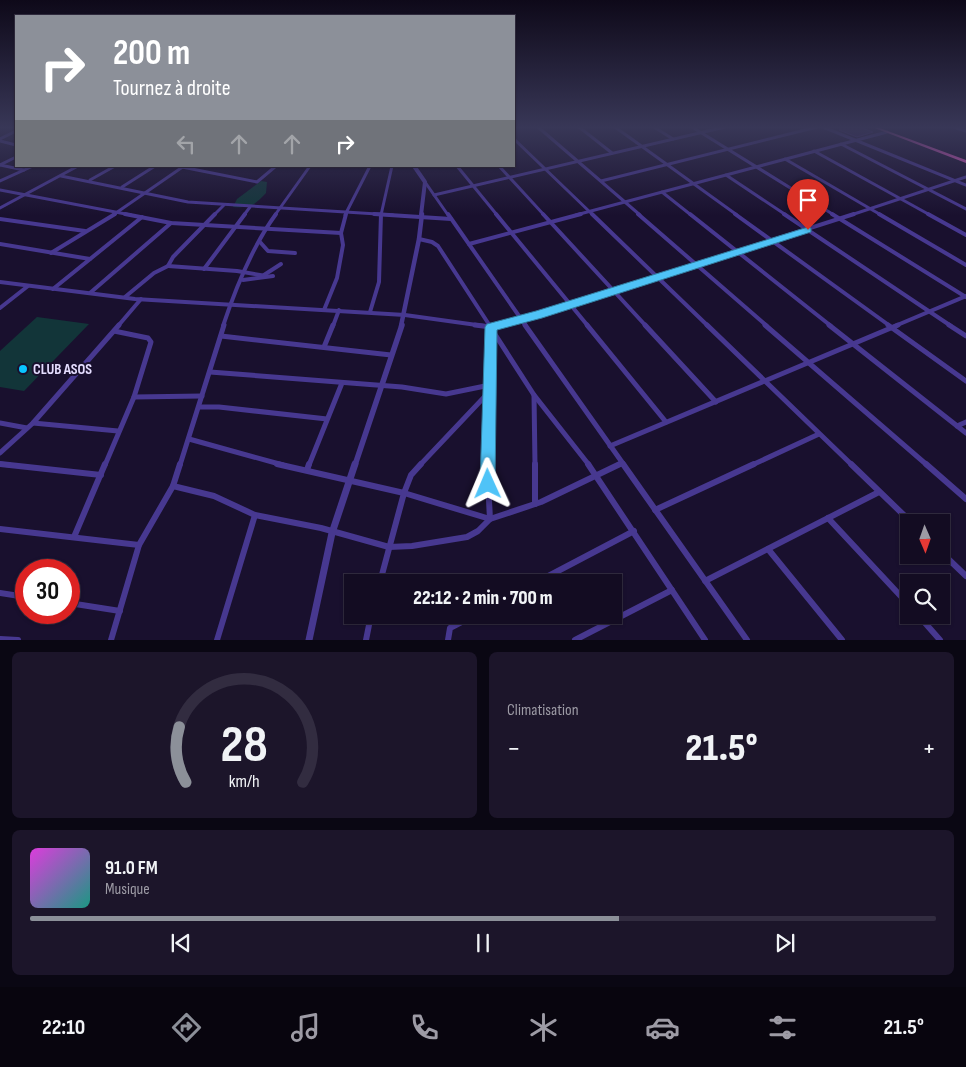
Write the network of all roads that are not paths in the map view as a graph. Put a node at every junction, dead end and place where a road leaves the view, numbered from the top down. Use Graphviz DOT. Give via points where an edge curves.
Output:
graph roads {
  1 [pos="532,157"];
  2 [pos="573,157"];
  3 [pos="596,157"];
  4 [pos="658,157"];
  5 [pos="697,157"];
  6 [pos="741,157"];
  7 [pos="793,157"];
  8 [pos="825,157"];
  9 [pos="865,157"];
  10 [pos="898,157"];
  11 [pos="15,158"];
  12 [pos="785,159"];
  13 [pos="578,161"];
  14 [pos="668,164"];
  15 [pos="0,165"];
  16 [pos="757,166"];
  17 [pos="31,167"];
  18 [pos="76,167"];
  19 [pos="113,167"];
  20 [pos="153,167"];
  21 [pos="183,167"];
  22 [pos="275,167"];
  23 [pos="309,167"];
  24 [pos="369,167"];
  25 [pos="392,167"];
  26 [pos="415,167"];
  27 [pos="457,167"];
  28 [pos="500,167"];
  29 [pos="544,169"];
  30 [pos="25,170"];
  31 [pos="726,175"];
  32 [pos="61,176"];
  33 [pos="510,177"];
  34 [pos="966,177"];
  35 [pos="90,180"];
  36 [pos="0,181"];
  37 [pos="601,181"];
  38 [pos="957,181"];
  39 [pos="425,182"];
  40 [pos="694,183"];
  41 [pos="966,185"];
  42 [pos="473,186"];
  43 [pos="122,187"];
  44 [pos="929,190"];
  45 [pos="1,191"];
  46 [pos="662,192"];
  47 [pos="145,194"];
  48 [pos="25,195"];
  49 [pos="434,195"];
  50 [pos="901,199"];
  51 [pos="625,202"];
  52 [pos="224,205"];
  53 [pos="250,207"];
  54 [pos="0,208"];
  55 [pos="280,209"];
  56 [pos="870,209"];
  57 [pos="966,209"];
  58 [pos="118,212"];
  59 [pos="589,212"];
  60 [pos="346,213"];
  61 [pos="381,215"];
  62 [pos="142,217"];
  63 [pos="421,218"];
  64 [pos="0,219"];
  65 [pos="451,219"];
  66 [pos="840,219"];
  67 [pos="551,222"];
  68 [pos="170,223"];
  69 [pos="206,224"];
  70 [pos="235,226"];
  71 [pos="266,228"];
  72 [pos="85,230"];
  73 [pos="808,230"];
  74 [pos="341,233"];
  75 [pos="510,233"];
  76 [pos="966,235"];
  77 [pos="419,239"];
  78 [pos="773,241"];
  79 [pos="260,242"];
  80 [pos="0,244"];
  81 [pos="469,244"];
  82 [pos="737,252"];
  83 [pos="51,253"];
  84 [pos="295,253"];
  85 [pos="90,259"];
  86 [pos="282,264"];
  87 [pos="697,265"];
  88 [pos="966,265"];
  89 [pos="168,266"];
  90 [pos="204,269"];
  91 [pos="246,272"];
  92 [pos="265,276"];
  93 [pos="274,276"];
  94 [pos="657,277"];
  95 [pos="242,280"];
  96 [pos="1,283"];
  97 [pos="28,286"];
  98 [pos="52,289"];
  99 [pos="615,291"];
  100 [pos="90,293"];
  101 [pos="125,297"];
  102 [pos="966,297"];
  103 [pos="141,299"];
  104 [pos="230,305"];
  105 [pos="571,305"];
  106 [pos="0,308"];
  107 [pos="324,310"];
  108 [pos="339,310"];
  109 [pos="370,312"];
  110 [pos="930,312"];
  111 [pos="405,315"];
  112 [pos="522,320"];
  113 [pos="491,327"];
  114 [pos="891,328"];
  115 [pos="114,331"];
  116 [pos="221,336"];
  117 [pos="966,336"];
  118 [pos="854,345"];
  119 [pos="324,347"];
  120 [pos="391,355"];
  121 [pos="810,363"];
  122 [pos="210,372"];
  123 [pos="966,381"];
  124 [pos="765,382"];
  125 [pos="342,383"];
  126 [pos="382,386"];
  127 [pos="490,388"];
  128 [pos="534,395"];
  129 [pos="202,396"];
  130 [pos="134,397"];
  131 [pos="716,402"];
  132 [pos="199,407"];
  133 [pos="327,419"];
  134 [pos="666,422"];
  135 [pos="966,422"];
  136 [pos="0,423"];
  137 [pos="34,423"];
  138 [pos="958,426"];
  139 [pos="27,428"];
  140 [pos="118,431"];
  141 [pos="966,433"];
  142 [pos="819,434"];
  143 [pos="189,439"];
  144 [pos="610,446"];
  145 [pos="0,453"];
  146 [pos="622,463"];
  147 [pos="0,464"];
  148 [pos="306,470"];
  149 [pos="101,475"];
  150 [pos="597,476"];
  151 [pos="350,481"];
  152 [pos="173,486"];
  153 [pos="879,492"];
  154 [pos="404,493"];
  155 [pos="966,499"];
  156 [pos="536,504"];
  157 [pos="655,510"];
  158 [pos="255,514"];
  159 [pos="902,514"];
  160 [pos="828,518"];
  161 [pos="490,519"];
  162 [pos="0,529"];
  163 [pos="634,531"];
  164 [pos="332,533"];
  165 [pos="74,537"];
  166 [pos="139,545"];
  167 [pos="389,547"];
  168 [pos="768,549"];
  169 [pos="950,561"];
  170 [pos="382,574"];
  171 [pos="552,574"];
  172 [pos="966,576"];
  173 [pos="706,582"];
  174 [pos="672,590"];
  175 [pos="0,593"];
  176 [pos="15,595"];
  177 [pos="900,595"];
  178 [pos="80,605"];
  179 [pos="120,611"];
  180 [pos="369,624"];
  181 [pos="458,624"];
  182 [pos="926,624"];
  183 [pos="0,639"];
  184 [pos="18,640"];
  185 [pos="112,640"];
  186 [pos="217,640"];
  187 [pos="309,640"];
  188 [pos="366,640"];
  189 [pos="448,640"];
  190 [pos="575,640"];
  191 [pos="705,640"];
  192 [pos="747,640"];
  193 [pos="842,640"];
  194 [pos="940,640"];
  1 -- 29 [label="street"];
  2 -- 13 [label="street"];
  3 -- 13 [label="street"];
  4 -- 14 [label="street"];
  5 -- 14 [label="street"];
  6 -- 16 [label="street"];
  7 -- 12 [label="street"];
  8 -- 50 [label="street"];
  9 -- 44 [label="street"];
  10 -- 38 [label="street"];
  11 -- 15 [label="street"];
  12 -- 16 [label="street"];
  12 -- 56 [label="street"];
  13 -- 29 [label="street"];
  13 -- 37 [label="street"];
  14 -- 37 [label="street"];
  14 -- 40 [label="street"];
  15 -- 30 [label="street"];
  16 -- 31 [label="street"];
  16 -- 66 [label="street"];
  17 -- 30 [label="street"];
  18 -- 32 [label="street"];
  19 -- 35 [label="street"];
  20 -- 43 [label="street"];
  21 -- 22 [label="street" via="257,182"];
  21 -- 47 [label="street"];
  23 -- 55 [label="street"];
  24 -- 60 [label="street"];
  25 -- 61 [label="street"];
  26 -- 39 [label="street"];
  27 -- 42 [label="street"];
  28 -- 33 [label="street"];
  29 -- 33 [label="street"];
  29 -- 59 [label="street"];
  30 -- 36 [label="street"];
  31 -- 40 [label="street"];
  31 -- 73 [label="street"];
  32 -- 35 [label="street"];
  32 -- 48 [label="street"];
  33 -- 42 [label="street"];
  33 -- 67 [label="street"];
  34 -- 38 [label="street"];
  35 -- 43 [label="street"];
  37 -- 51 [label="street"];
  38 -- 41 [label="street"];
  38 -- 44 [label="street"];
  39 -- 49 [label="street"];
  39 -- 63 [label="street"];
  40 -- 46 [label="street"];
  40 -- 78 [label="street"];
  42 -- 49 [label="street"];
  42 -- 75 [label="street"];
  43 -- 47 [label="street"];
  44 -- 50 [label="street"];
  44 -- 57 [label="street"];
  45 -- 48 [label="street"];
  46 -- 51 [label="street"];
  46 -- 82 [label="street"];
  47 -- 52 [label="street"];
  47 -- 58 [label="street"];
  48 -- 54 [label="street"];
  48 -- 58 [label="street"];
  49 -- 65 [label="street"];
  50 -- 56 [label="street"];
  50 -- 76 [label="street"];
  51 -- 59 [label="street"];
  51 -- 87 [label="street"];
  52 -- 53 [label="street"];
  52 -- 69 [label="street"];
  53 -- 55 [label="street"];
  53 -- 70 [label="street"];
  55 -- 60 [label="street"];
  55 -- 71 [label="street"];
  56 -- 66 [label="street"];
  56 -- 88 [label="street"];
  58 -- 62 [label="street"];
  58 -- 72 [label="street"];
  59 -- 67 [label="street"];
  59 -- 94 [label="street"];
  60 -- 61 [label="street"];
  60 -- 74 [label="street"];
  61 -- 63 [label="street"];
  61 -- 109 [label="street" via="379,279"];
  62 -- 68 [label="street"];
  62 -- 85 [label="street"];
  63 -- 65 [label="street"];
  63 -- 77 [label="street"];
  64 -- 72 [label="street"];
  65 -- 81 [label="street"];
  66 -- 73 [label="street"];
  66 -- 102 [label="street"];
  67 -- 75 [label="street"];
  67 -- 99 [label="street"];
  68 -- 69 [label="street"];
  68 -- 100 [label="street"];
  69 -- 70 [label="street"];
  69 -- 89 [label="street"];
  70 -- 71 [label="street"];
  70 -- 90 [label="street"];
  71 -- 74 [label="street"];
  71 -- 79 [label="street"];
  72 -- 83 [label="street"];
  73 -- 78 [label="street"];
  73 -- 110 [label="street"];
  74 -- 107 [label="street" via="338,278"];
  75 -- 81 [label="street"];
  75 -- 105 [label="street"];
  77 -- 111 [label="street"];
  77 -- 113 [label="street" via="438,246"];
  78 -- 82 [label="street"];
  78 -- 114 [label="street"];
  79 -- 84 [label="street" via="268,251"];
  79 -- 91 [label="street"];
  80 -- 83 [label="street"];
  81 -- 112 [label="street"];
  82 -- 87 [label="street"];
  82 -- 118 [label="street"];
  83 -- 85 [label="street"];
  85 -- 98 [label="street"];
  86 -- 92 [label="street"];
  87 -- 94 [label="street"];
  87 -- 121 [label="street"];
  89 -- 90 [label="street"];
  89 -- 101 [label="street" via="154,273"];
  90 -- 91 [label="street"];
  91 -- 92 [label="street"];
  91 -- 95 [label="street"];
  92 -- 93 [label="street"];
  92 -- 95 [label="street"];
  94 -- 99 [label="street"];
  94 -- 124 [label="street"];
  95 -- 104 [label="street"];
  96 -- 97 [label="street"];
  97 -- 98 [label="street"];
  97 -- 106 [label="street"];
  98 -- 100 [label="street"];
  99 -- 105 [label="street"];
  99 -- 131 [label="street"];
  100 -- 101 [label="street"];
  101 -- 103 [label="street"];
  102 -- 110 [label="street"];
  103 -- 104 [label="street"];
  103 -- 115 [label="street"];
  104 -- 107 [label="street"];
  104 -- 116 [label="street"];
  105 -- 112 [label="street"];
  105 -- 134 [label="street"];
  107 -- 108 [label="street"];
  108 -- 109 [label="street"];
  108 -- 119 [label="street"];
  109 -- 111 [label="street"];
  110 -- 114 [label="street"];
  110 -- 117 [label="street"];
  111 -- 113 [label="street"];
  111 -- 120 [label="street"];
  112 -- 113 [label="street"];
  112 -- 144 [label="street"];
  113 -- 127 [label="street"];
  113 -- 128 [label="street"];
  114 -- 118 [label="street"];
  114 -- 123 [label="street"];
  115 -- 130 [label="street" via="151,340"];
  115 -- 137 [label="street"];
  116 -- 119 [label="street"];
  116 -- 122 [label="street"];
  118 -- 121 [label="street"];
  118 -- 138 [label="street"];
  119 -- 120 [label="street"];
  120 -- 126 [label="street"];
  121 -- 124 [label="street"];
  121 -- 155 [label="street"];
  122 -- 125 [label="street"];
  122 -- 129 [label="street"];
  124 -- 131 [label="street"];
  124 -- 142 [label="street"];
  125 -- 126 [label="street"];
  125 -- 133 [label="street"];
  126 -- 127 [label="street" via="446,394"];
  126 -- 151 [label="street"];
  127 -- 154 [label="street" via="411,475"];
  127 -- 161 [label="street" via="487,466"];
  128 -- 150 [label="street"];
  128 -- 156 [label="street"];
  129 -- 130 [label="street"];
  129 -- 132 [label="street"];
  130 -- 140 [label="street"];
  131 -- 134 [label="street"];
  132 -- 133 [label="street"];
  132 -- 143 [label="street"];
  133 -- 148 [label="street"];
  134 -- 144 [label="street"];
  135 -- 138 [label="street"];
  136 -- 139 [label="street"];
  137 -- 139 [label="street"];
  137 -- 140 [label="street"];
  138 -- 141 [label="street"];
  139 -- 145 [label="street"];
  140 -- 149 [label="street"];
  142 -- 153 [label="street"];
  142 -- 157 [label="street"];
  143 -- 148 [label="street"];
  143 -- 152 [label="street"];
  144 -- 146 [label="street"];
  146 -- 150 [label="street"];
  146 -- 157 [label="street"];
  147 -- 149 [label="street"];
  148 -- 151 [label="street"];
  149 -- 165 [label="street"];
  150 -- 156 [label="street"];
  150 -- 163 [label="street"];
  151 -- 154 [label="street"];
  151 -- 164 [label="street"];
  152 -- 158 [label="street" via="214,496"];
  152 -- 166 [label="street"];
  153 -- 159 [label="street"];
  153 -- 160 [label="street"];
  154 -- 161 [label="street"];
  154 -- 167 [label="street"];
  156 -- 161 [label="street"];
  157 -- 173 [label="street"];
  158 -- 164 [label="street"];
  158 -- 186 [label="street"];
  160 -- 168 [label="street"];
  160 -- 177 [label="street"];
  161 -- 167 [label="street" via="478,531 467,536"];
  162 -- 165 [label="street"];
  163 -- 171 [label="street"];
  163 -- 174 [label="street"];
  164 -- 167 [label="street"];
  164 -- 187 [label="street"];
  165 -- 166 [label="street"];
  166 -- 179 [label="street"];
  167 -- 170 [label="street"];
  168 -- 173 [label="street"];
  168 -- 193 [label="street"];
  169 -- 172 [label="street"];
  173 -- 192 [label="street"];
  174 -- 190 [label="street"];
  174 -- 191 [label="street"];
  175 -- 176 [label="street"];
  178 -- 179 [label="street"];
  179 -- 185 [label="street"];
  180 -- 188 [label="street"];
  181 -- 189 [label="street" via="450,628"];
  182 -- 194 [label="street"];
  183 -- 184 [label="street"];
}
